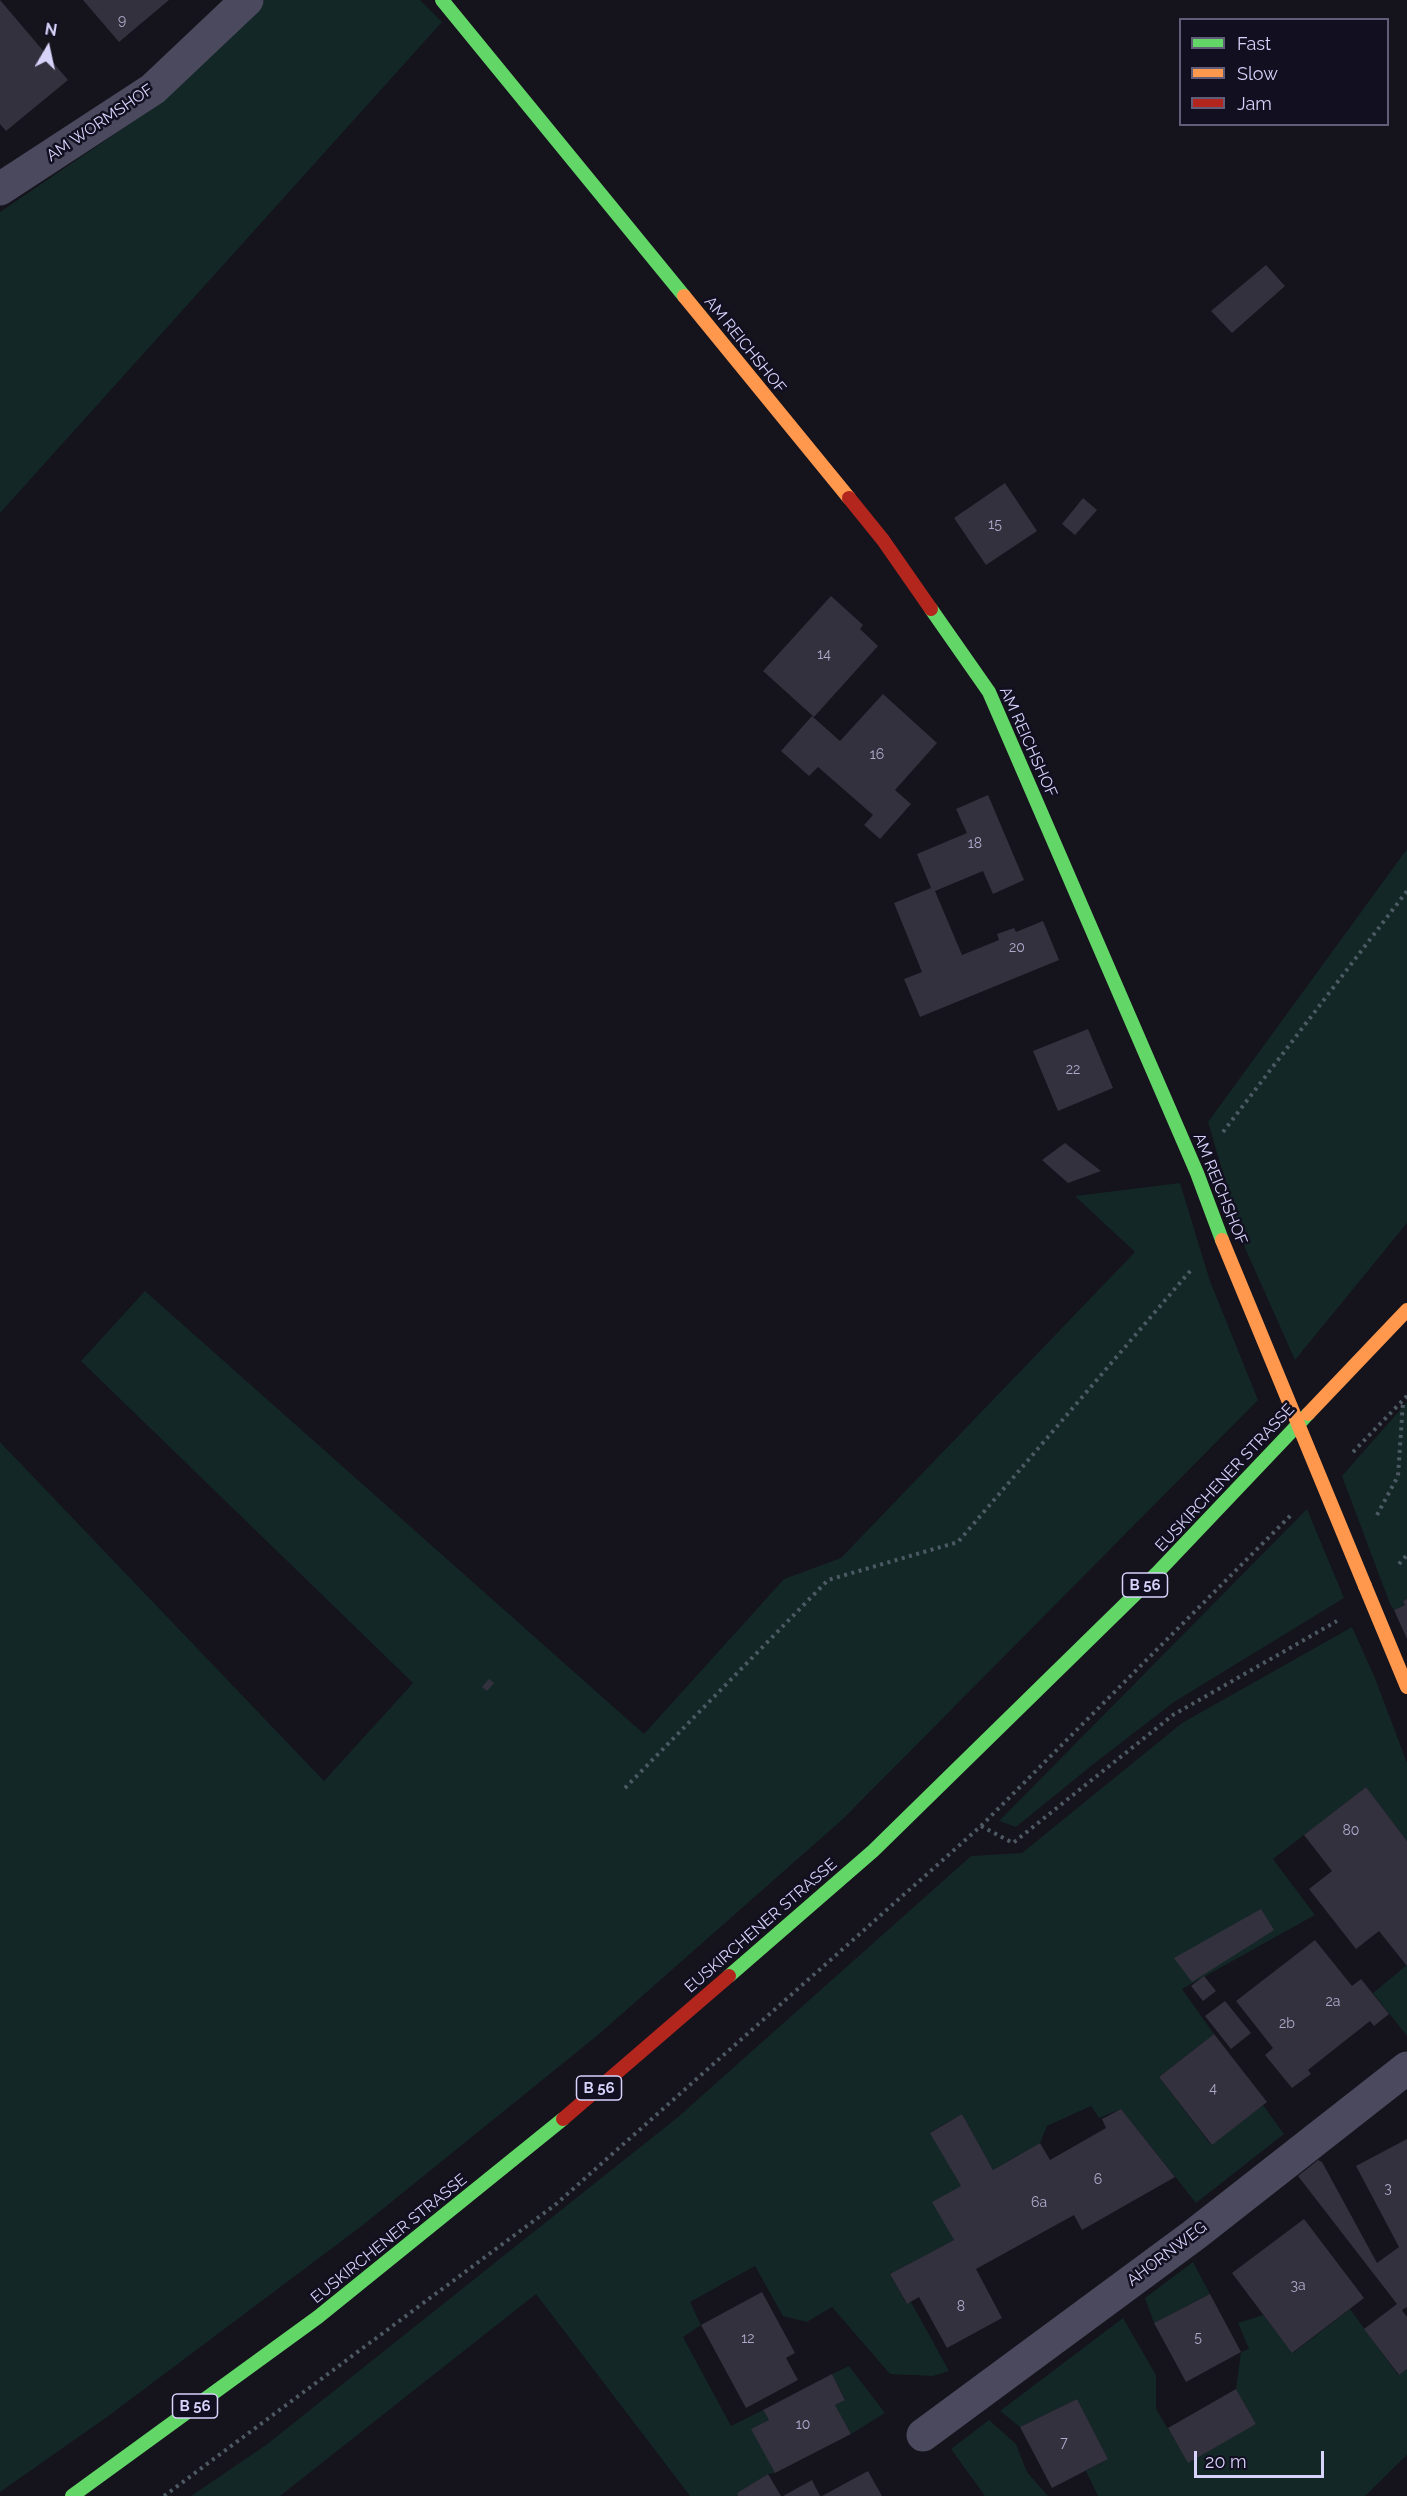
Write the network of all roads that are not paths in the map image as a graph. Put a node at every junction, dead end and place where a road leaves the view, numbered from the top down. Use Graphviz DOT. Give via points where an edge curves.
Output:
graph roads {
  1 [pos="247,0"];
  2 [pos="442,0"];
  3 [pos="0,189"];
  4 [pos="1407,1310"];
  5 [pos="1407,1687"];
  6 [pos="1407,2068"];
  7 [pos="923,2435"];
  8 [pos="72,2496"];
  1 -- 3 [label="street, AM WORMSHOF" via="153,89"];
  2 -- 5 [label="street, AM REICHSHOF, bridge" via="883,540 989,692 1197,1173"];
  4 -- 8 [label="street, EUSKIRCHENER STRASSE / B 56" via="1157,1573 873,1851 532,2146 318,2317"];
  6 -- 7 [label="street, AHORNWEG" via="1194,2235"];
}
